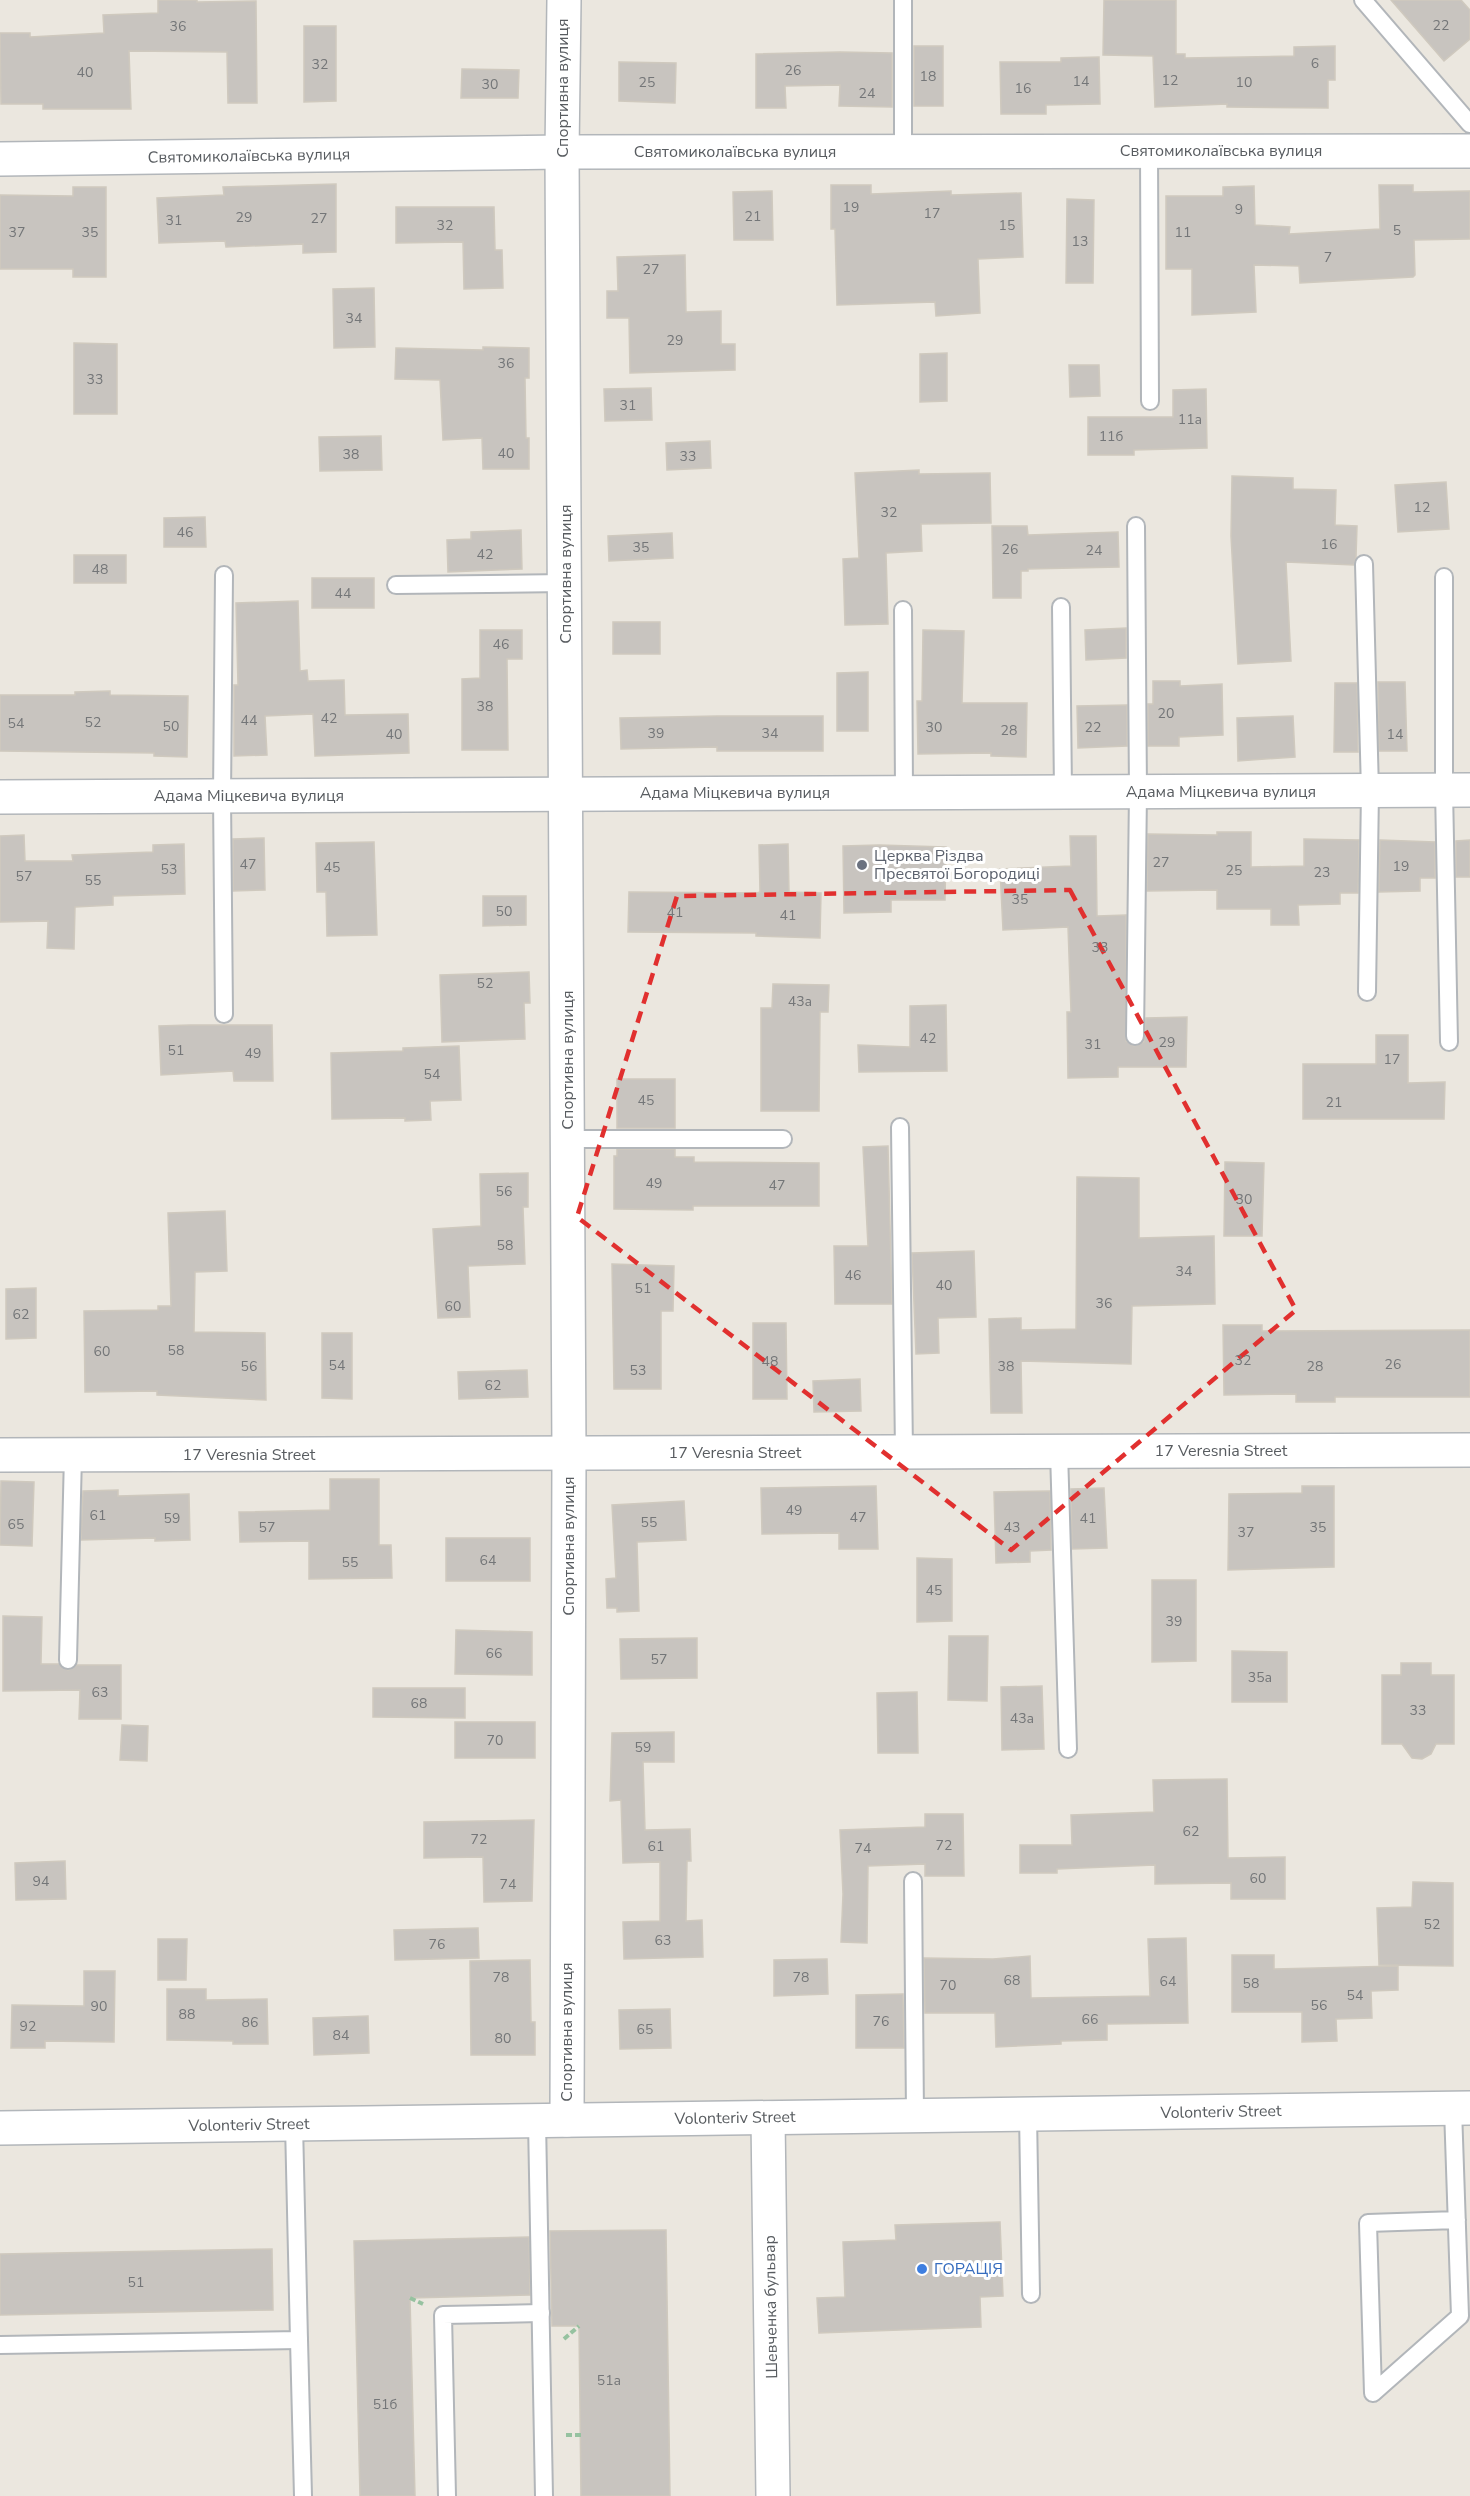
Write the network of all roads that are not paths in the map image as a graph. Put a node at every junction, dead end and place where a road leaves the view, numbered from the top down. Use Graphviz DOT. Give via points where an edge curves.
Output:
graph roads {
  1 [pos="564,0"];
  2 [pos="903,0"];
  3 [pos="1363,0"];
  4 [pos="1470,124"];
  5 [pos="903,151"];
  6 [pos="1149,151"];
  7 [pos="562,152"];
  8 [pos="1470,152"];
  9 [pos="0,159"];
  10 [pos="1150,401"];
  11 [pos="1136,526"];
  12 [pos="1364,564"];
  13 [pos="224,575"];
  14 [pos="1444,577"];
  15 [pos="566,583"];
  16 [pos="396,585"];
  17 [pos="1061,607"];
  18 [pos="903,610"];
  19 [pos="1457,790"];
  20 [pos="1370,791"];
  21 [pos="1063,792"];
  22 [pos="1138,792"];
  23 [pos="904,793"];
  24 [pos="567,794"];
  25 [pos="222,796"];
  26 [pos="0,797"];
  27 [pos="1367,992"];
  28 [pos="224,1014"];
  29 [pos="1135,1036"];
  30 [pos="1449,1042"];
  31 [pos="900,1127"];
  32 [pos="568,1139"];
  33 [pos="783,1139"];
  34 [pos="1470,1450"];
  35 [pos="904,1452"];
  36 [pos="1059,1452"];
  37 [pos="569,1454"];
  38 [pos="0,1455"];
  39 [pos="73,1455"];
  40 [pos="68,1660"];
  41 [pos="1068,1749"];
  42 [pos="913,1881"];
  43 [pos="1462,2109"];
  44 [pos="1028,2114"];
  45 [pos="915,2116"];
  46 [pos="768,2118"];
  47 [pos="552,2121"];
  48 [pos="294,2124"];
  49 [pos="0,2128"];
  50 [pos="1457,2220"];
  51 [pos="1031,2294"];
  52 [pos="541,2313"];
  53 [pos="299,2340"];
  54 [pos="0,2345"];
  55 [pos="303,2496"];
  56 [pos="447,2496"];
  57 [pos="544,2496"];
  58 [pos="773,2496"];
  1 -- 7 [label="street, Спортивна вулиця"];
  2 -- 5 [label="lane"];
  3 -- 4 [label="lane"];
  5 -- 6 [label="street, Святомиколаївська вулиця"];
  5 -- 7 [label="street, Святомиколаївська вулиця"];
  6 -- 8 [label="street, Святомиколаївська вулиця"];
  6 -- 10 [label="lane"];
  7 -- 9 [label="street, Святомиколаївська вулиця"];
  7 -- 15 [label="street, Спортивна вулиця"];
  11 -- 22 [label="lane"];
  12 -- 20 [label="lane"];
  13 -- 25 [label="lane"];
  14 -- 19 [label="lane"];
  15 -- 16 [label="lane"];
  15 -- 24 [label="street, Спортивна вулиця"];
  17 -- 21 [label="lane"];
  18 -- 23 [label="lane"];
  19 -- 20 [label="street, Адама Міцкевича вулиця"];
  19 -- 30 [label="lane"];
  20 -- 22 [label="street, Адама Міцкевича вулиця"];
  20 -- 27 [label="lane"];
  21 -- 22 [label="street, Адама Міцкевича вулиця"];
  21 -- 23 [label="street, Адама Міцкевича вулиця"];
  22 -- 29 [label="lane"];
  23 -- 24 [label="street, Адама Міцкевича вулиця"];
  24 -- 25 [label="street, Адама Міцкевича вулиця"];
  24 -- 32 [label="street, Спортивна вулиця"];
  25 -- 26 [label="street, Адама Міцкевича вулиця"];
  25 -- 28 [label="lane"];
  31 -- 35 [label="lane"];
  32 -- 33 [label="lane"];
  32 -- 37 [label="street, Спортивна вулиця"];
  34 -- 36 [label="street, 17 Veresnia Street"];
  35 -- 36 [label="street, 17 Veresnia Street"];
  35 -- 37 [label="street, 17 Veresnia Street"];
  36 -- 41 [label="lane"];
  37 -- 39 [label="street, 17 Veresnia Street"];
  37 -- 47 [label="street, Спортивна вулиця"];
  38 -- 39 [label="street, 17 Veresnia Street"];
  39 -- 40 [label="lane"];
  42 -- 45 [label="lane"];
  43 -- 44 [label="street, Volonteriv Street"];
  43 -- 50 [label="lane"];
  44 -- 45 [label="street, Volonteriv Street"];
  44 -- 51 [label="lane"];
  45 -- 46 [label="street, Volonteriv Street"];
  46 -- 47 [label="street, Volonteriv Street"];
  46 -- 58 [label="street, Шевченка бульвар"];
  47 -- 48 [label="street, Volonteriv Street"];
  47 -- 52 [label="lane"];
  48 -- 49 [label="street, Volonteriv Street"];
  48 -- 53 [label="lane"];
  50 -- 50 [label="lane" via="1460,2316 1373,2393 1368,2223"];
  52 -- 56 [label="lane" via="444,2315"];
  52 -- 57 [label="lane"];
  53 -- 54 [label="lane"];
  53 -- 55 [label="lane"];
}
